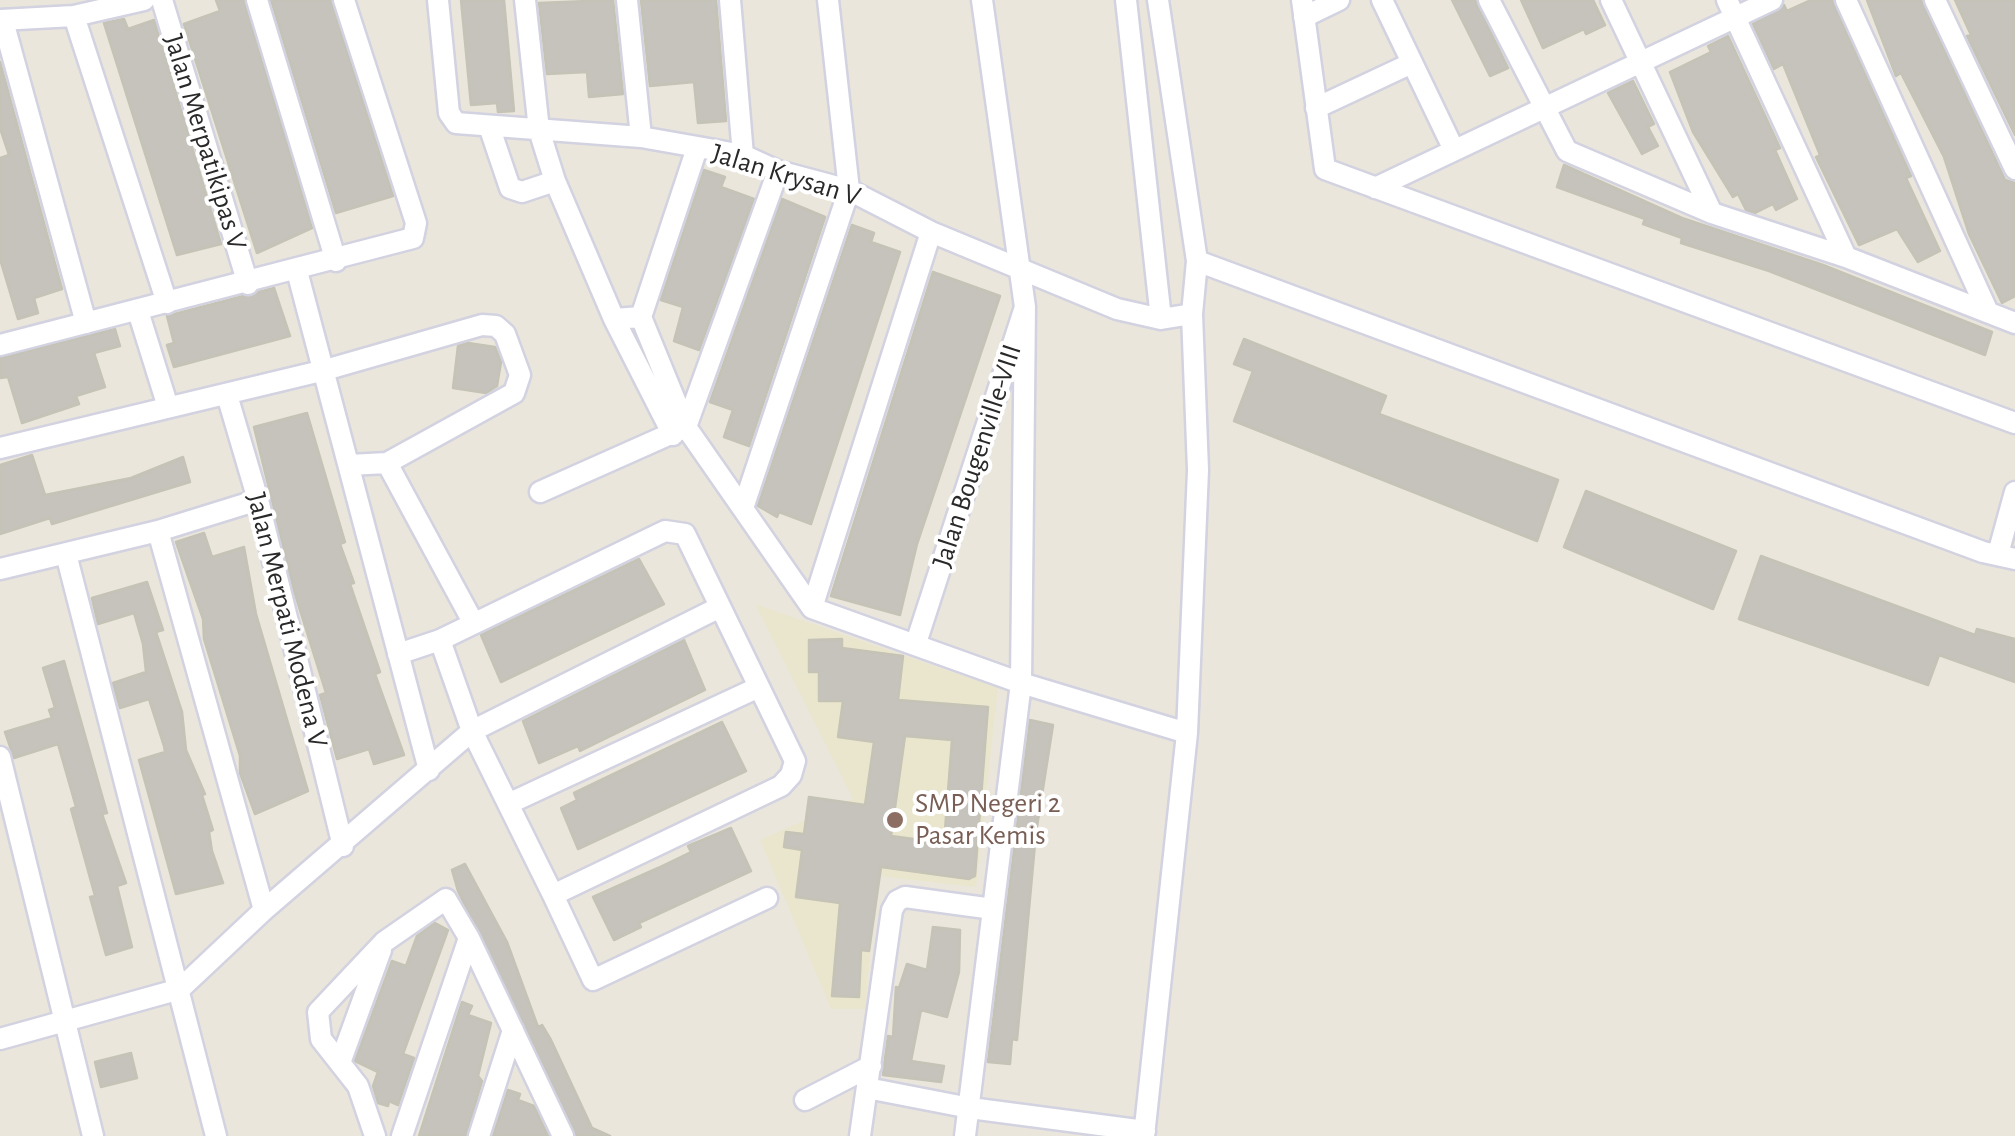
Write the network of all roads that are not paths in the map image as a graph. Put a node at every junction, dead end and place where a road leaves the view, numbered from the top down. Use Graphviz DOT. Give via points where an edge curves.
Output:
graph roads {
  1 [pos="144,0"];
  2 [pos="162,0"];
  3 [pos="257,0"];
  4 [pos="344,0"];
  5 [pos="438,0"];
  6 [pos="525,0"];
  7 [pos="627,0"];
  8 [pos="730,0"];
  9 [pos="828,0"];
  10 [pos="982,0"];
  11 [pos="1126,0"];
  12 [pos="1158,0"];
  13 [pos="1339,0"];
  14 [pos="1382,0"];
  15 [pos="1489,0"];
  16 [pos="1611,0"];
  17 [pos="1772,0"];
  18 [pos="1846,0"];
  19 [pos="1935,0"];
  20 [pos="1303,8"];
  21 [pos="1732,8"];
  22 [pos="64,12"];
  23 [pos="2,20"];
  24 [pos="1640,61"];
  25 [pos="1412,63"];
  26 [pos="1543,107"];
  27 [pos="1316,108"];
  28 [pos="490,126"];
  29 [pos="539,130"];
  30 [pos="641,138"];
  31 [pos="697,148"];
  32 [pos="1454,150"];
  33 [pos="743,156"];
  34 [pos="2015,169"];
  35 [pos="778,171"];
  36 [pos="555,181"];
  37 [pos="1375,188"];
  38 [pos="849,190"];
  39 [pos="1712,213"];
  40 [pos="932,232"];
  41 [pos="1846,256"];
  42 [pos="336,261"];
  43 [pos="1196,261"];
  44 [pos="1016,268"];
  45 [pos="297,272"];
  46 [pos="248,284"];
  47 [pos="167,303"];
  48 [pos="1025,308"];
  49 [pos="138,310"];
  50 [pos="1987,310"];
  51 [pos="1192,314"];
  52 [pos="641,317"];
  53 [pos="614,319"];
  54 [pos="1161,319"];
  55 [pos="86,322"];
  56 [pos="2015,324"];
  57 [pos="0,345"];
  58 [pos="325,370"];
  59 [pos="227,395"];
  60 [pos="168,407"];
  61 [pos="2015,424"];
  62 [pos="679,431"];
  63 [pos="0,448"];
  64 [pos="387,462"];
  65 [pos="349,465"];
  66 [pos="540,492"];
  67 [pos="2015,492"];
  68 [pos="258,500"];
  69 [pos="743,508"];
  70 [pos="158,531"];
  71 [pos="66,554"];
  72 [pos="2006,556"];
  73 [pos="0,569"];
  74 [pos="720,606"];
  75 [pos="812,608"];
  76 [pos="473,622"];
  77 [pos="440,640"];
  78 [pos="916,643"];
  79 [pos="398,654"];
  80 [pos="1020,683"];
  81 [pos="759,687"];
  82 [pos="472,731"];
  83 [pos="1187,732"];
  84 [pos="0,757"];
  85 [pos="429,770"];
  86 [pos="510,804"];
  87 [pos="343,846"];
  88 [pos="552,895"];
  89 [pos="767,898"];
  90 [pos="993,909"];
  91 [pos="264,910"];
  92 [pos="470,938"];
  93 [pos="384,942"];
  94 [pos="180,990"];
  95 [pos="64,1024"];
  96 [pos="512,1030"];
  97 [pos="0,1039"];
  98 [pos="340,1060"];
  99 [pos="870,1066"];
  100 [pos="867,1088"];
  101 [pos="806,1100"];
  102 [pos="970,1108"];
  103 [pos="1145,1134"];
  104 [pos="88,1135"];
  105 [pos="216,1136"];
  106 [pos="376,1136"];
  107 [pos="402,1136"];
  108 [pos="480,1136"];
  109 [pos="563,1136"];
  110 [pos="860,1136"];
  111 [pos="965,1136"];
  1 -- 22 [label="street"];
  2 -- 46 [label="street, Jalan Merpatikipas V"];
  3 -- 42 [label="street"];
  4 -- 42 [label="street" via="417,234"];
  5 -- 28 [label="street, Jalan Krysan V" via="449,113 456,123"];
  6 -- 29 [label="street"];
  7 -- 30 [label="street"];
  8 -- 33 [label="street"];
  9 -- 38 [label="street"];
  10 -- 44 [label="street, Jalan Bougenville-VIII"];
  11 -- 54 [label="street"];
  12 -- 43 [label="street"];
  13 -- 20 [label="street"];
  14 -- 25 [label="street"];
  15 -- 26 [label="street"];
  16 -- 24 [label="street"];
  17 -- 21 [label="street"];
  18 -- 50 [label="street"];
  19 -- 34 [label="street"];
  20 -- 27 [label="street"];
  21 -- 24 [label="street"];
  21 -- 41 [label="street"];
  22 -- 23 [label="street"];
  22 -- 47 [label="street"];
  23 -- 55 [label="street"];
  24 -- 26 [label="street"];
  24 -- 39 [label="street"];
  25 -- 27 [label="street"];
  25 -- 32 [label="street"];
  26 -- 32 [label="street"];
  26 -- 39 [label="street" via="1567,151"];
  27 -- 37 [label="street" via="1325,169"];
  28 -- 29 [label="street, Jalan Krysan V"];
  28 -- 36 [label="street" via="510,188 522,192"];
  29 -- 30 [label="street, Jalan Krysan V"];
  29 -- 36 [label="street"];
  30 -- 31 [label="street, Jalan Krysan V"];
  31 -- 33 [label="street, Jalan Krysan V"];
  31 -- 52 [label="street"];
  32 -- 37 [label="street"];
  33 -- 35 [label="street, Jalan Krysan V"];
  35 -- 38 [label="street, Jalan Krysan V"];
  35 -- 62 [label="street"];
  36 -- 53 [label="street"];
  37 -- 61 [label="street"];
  38 -- 40 [label="street, Jalan Krysan V"];
  38 -- 69 [label="street"];
  39 -- 41 [label="street"];
  40 -- 44 [label="street, Jalan Krysan V"];
  40 -- 75 [label="street"];
  41 -- 50 [label="street"];
  42 -- 45 [label="street"];
  43 -- 51 [label="street"];
  43 -- 72 [label="street"];
  44 -- 48 [label="street, Jalan Bougenville-VIII"];
  44 -- 54 [label="street, Jalan Krysan V"];
  45 -- 46 [label="street"];
  45 -- 58 [label="street"];
  46 -- 47 [label="street"];
  47 -- 49 [label="street"];
  48 -- 78 [label="street, Jalan Bougenville-VIII"];
  48 -- 80 [label="street"];
  49 -- 55 [label="street"];
  49 -- 60 [label="street"];
  50 -- 56 [label="street"];
  51 -- 54 [label="street"];
  51 -- 83 [label="street" via="1198,470"];
  52 -- 53 [label="street"];
  52 -- 62 [label="street"];
  53 -- 62 [label="street"];
  55 -- 57 [label="street"];
  58 -- 59 [label="street"];
  58 -- 64 [label="street" via="482,325 505,334 520,376 514,393"];
  58 -- 65 [label="street"];
  59 -- 60 [label="street"];
  59 -- 68 [label="street, Jalan Merpati Modena V"];
  60 -- 63 [label="street"];
  62 -- 66 [label="street"];
  62 -- 69 [label="street"];
  64 -- 65 [label="street"];
  64 -- 76 [label="street"];
  65 -- 79 [label="street"];
  67 -- 72 [label="street"];
  68 -- 70 [label="street"];
  68 -- 87 [label="street, Jalan Merpati Modena V"];
  69 -- 75 [label="street"];
  70 -- 71 [label="street"];
  70 -- 91 [label="street"];
  71 -- 73 [label="street"];
  71 -- 94 [label="street"];
  74 -- 76 [label="street" via="692,542 672,530"];
  74 -- 81 [label="street"];
  74 -- 82 [label="street"];
  75 -- 78 [label="street"];
  76 -- 77 [label="street"];
  77 -- 79 [label="street"];
  77 -- 82 [label="street"];
  78 -- 80 [label="street"];
  79 -- 85 [label="street"];
  80 -- 83 [label="street"];
  80 -- 90 [label="street"];
  81 -- 86 [label="street"];
  81 -- 88 [label="street" via="795,760 781,786"];
  82 -- 85 [label="street"];
  82 -- 86 [label="street"];
  83 -- 103 [label="street"];
  84 -- 95 [label="street"];
  85 -- 87 [label="street"];
  86 -- 88 [label="street"];
  87 -- 91 [label="street"];
  88 -- 89 [label="street" via="593,980"];
  90 -- 99 [label="street" via="897,900"];
  90 -- 102 [label="street"];
  91 -- 94 [label="street"];
  92 -- 93 [label="street" via="446,898"];
  92 -- 96 [label="street"];
  92 -- 107 [label="street"];
  93 -- 98 [label="street"];
  93 -- 98 [label="street" via="318,1012 321,1039"];
  94 -- 95 [label="street"];
  94 -- 105 [label="street"];
  95 -- 97 [label="street"];
  95 -- 104 [label="street"];
  96 -- 108 [label="street"];
  96 -- 109 [label="street"];
  98 -- 106 [label="street"];
  99 -- 100 [label="street"];
  99 -- 101 [label="street"];
  100 -- 102 [label="street"];
  100 -- 110 [label="street"];
  102 -- 103 [label="street"];
  102 -- 111 [label="street"];
}
